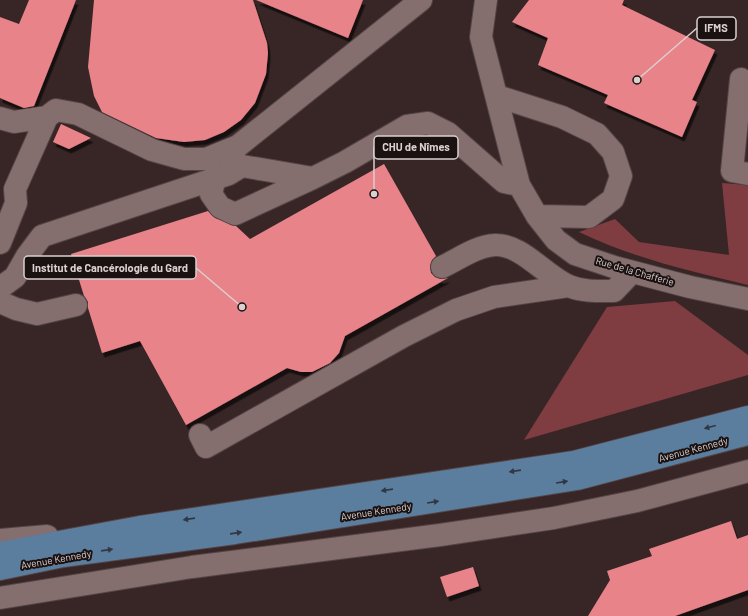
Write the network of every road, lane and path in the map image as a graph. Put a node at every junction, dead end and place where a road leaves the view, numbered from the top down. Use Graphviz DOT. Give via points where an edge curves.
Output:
graph roads {
  1 [pos="421,0"];
  2 [pos="486,0"];
  3 [pos="741,79"];
  4 [pos="497,96"];
  5 [pos="47,117"];
  6 [pos="0,118"];
  7 [pos="221,153"];
  8 [pos="242,166"];
  9 [pos="748,174"];
  10 [pos="215,178"];
  11 [pos="313,178"];
  12 [pos="519,185"];
  13 [pos="537,216"];
  14 [pos="0,243"];
  15 [pos="442,267"];
  16 [pos="632,272"];
  17 [pos="569,286"];
  18 [pos="0,288"];
  19 [pos="748,299"];
  20 [pos="0,302"];
  21 [pos="76,305"];
  22 [pos="748,417"];
  23 [pos="748,434"];
  24 [pos="200,435"];
  25 [pos="748,470"];
  26 [pos="140,526"];
  27 [pos="0,540"];
  28 [pos="0,553"];
  29 [pos="41,561"];
  30 [pos="0,569"];
  31 [pos="46,590"];
  32 [pos="0,598"];
  1 -- 7 [label="lane" via="238,146"];
  2 -- 4 [label="lane" via="481,37"];
  3 -- 9 [label="lane" via="732,171"];
  4 -- 12 [label="lane"];
  4 -- 13 [label="lane" via="562,117 597,134 613,152 621,176 613,199 589,217"];
  5 -- 6 [label="lane" via="14,122"];
  5 -- 7 [label="lane" via="56,110 78,114 152,150 184,159 206,159"];
  5 -- 14 [label="lane" via="15,189 16,203"];
  7 -- 8 [label="lane"];
  8 -- 10 [label="lane" via="229,174"];
  8 -- 11 [label="lane"];
  10 -- 11 [label="lane" via="211,194 220,207 235,214"];
  10 -- 18 [label="lane" via="42,236 15,277"];
  11 -- 12 [label="lane" via="407,126 428,123 448,133 504,182"];
  12 -- 13 [label="lane, Rue de la Chafferie"];
  13 -- 16 [label="lane, Rue de la Chafferie" via="556,240 574,254"];
  15 -- 17 [label="lane" via="481,248 507,246"];
  16 -- 17 [label="lane" via="614,291 589,291"];
  16 -- 19 [label="lane, Rue de la Chafferie"];
  17 -- 24 [label="lane" via="494,297 456,310 404,336 206,447"];
  20 -- 21 [label="lane" via="37,314"];
  22 -- 26 [label="main road, Avenue Kennedy, one-way" via="574,462"];
  29 -- 23 [label="main road, Avenue Kennedy, one-way" via="577,479"];
  25 -- 31 [label="lane" via="637,501 554,518 192,567"];
  26 -- 27 [label="lane"];
  26 -- 28 [label="main road, Avenue Kennedy"];
  29 -- 30 [label="main road, Avenue Kennedy"];
  29 -- 31 [label="lane"];
  31 -- 32 [label="lane"];
}
